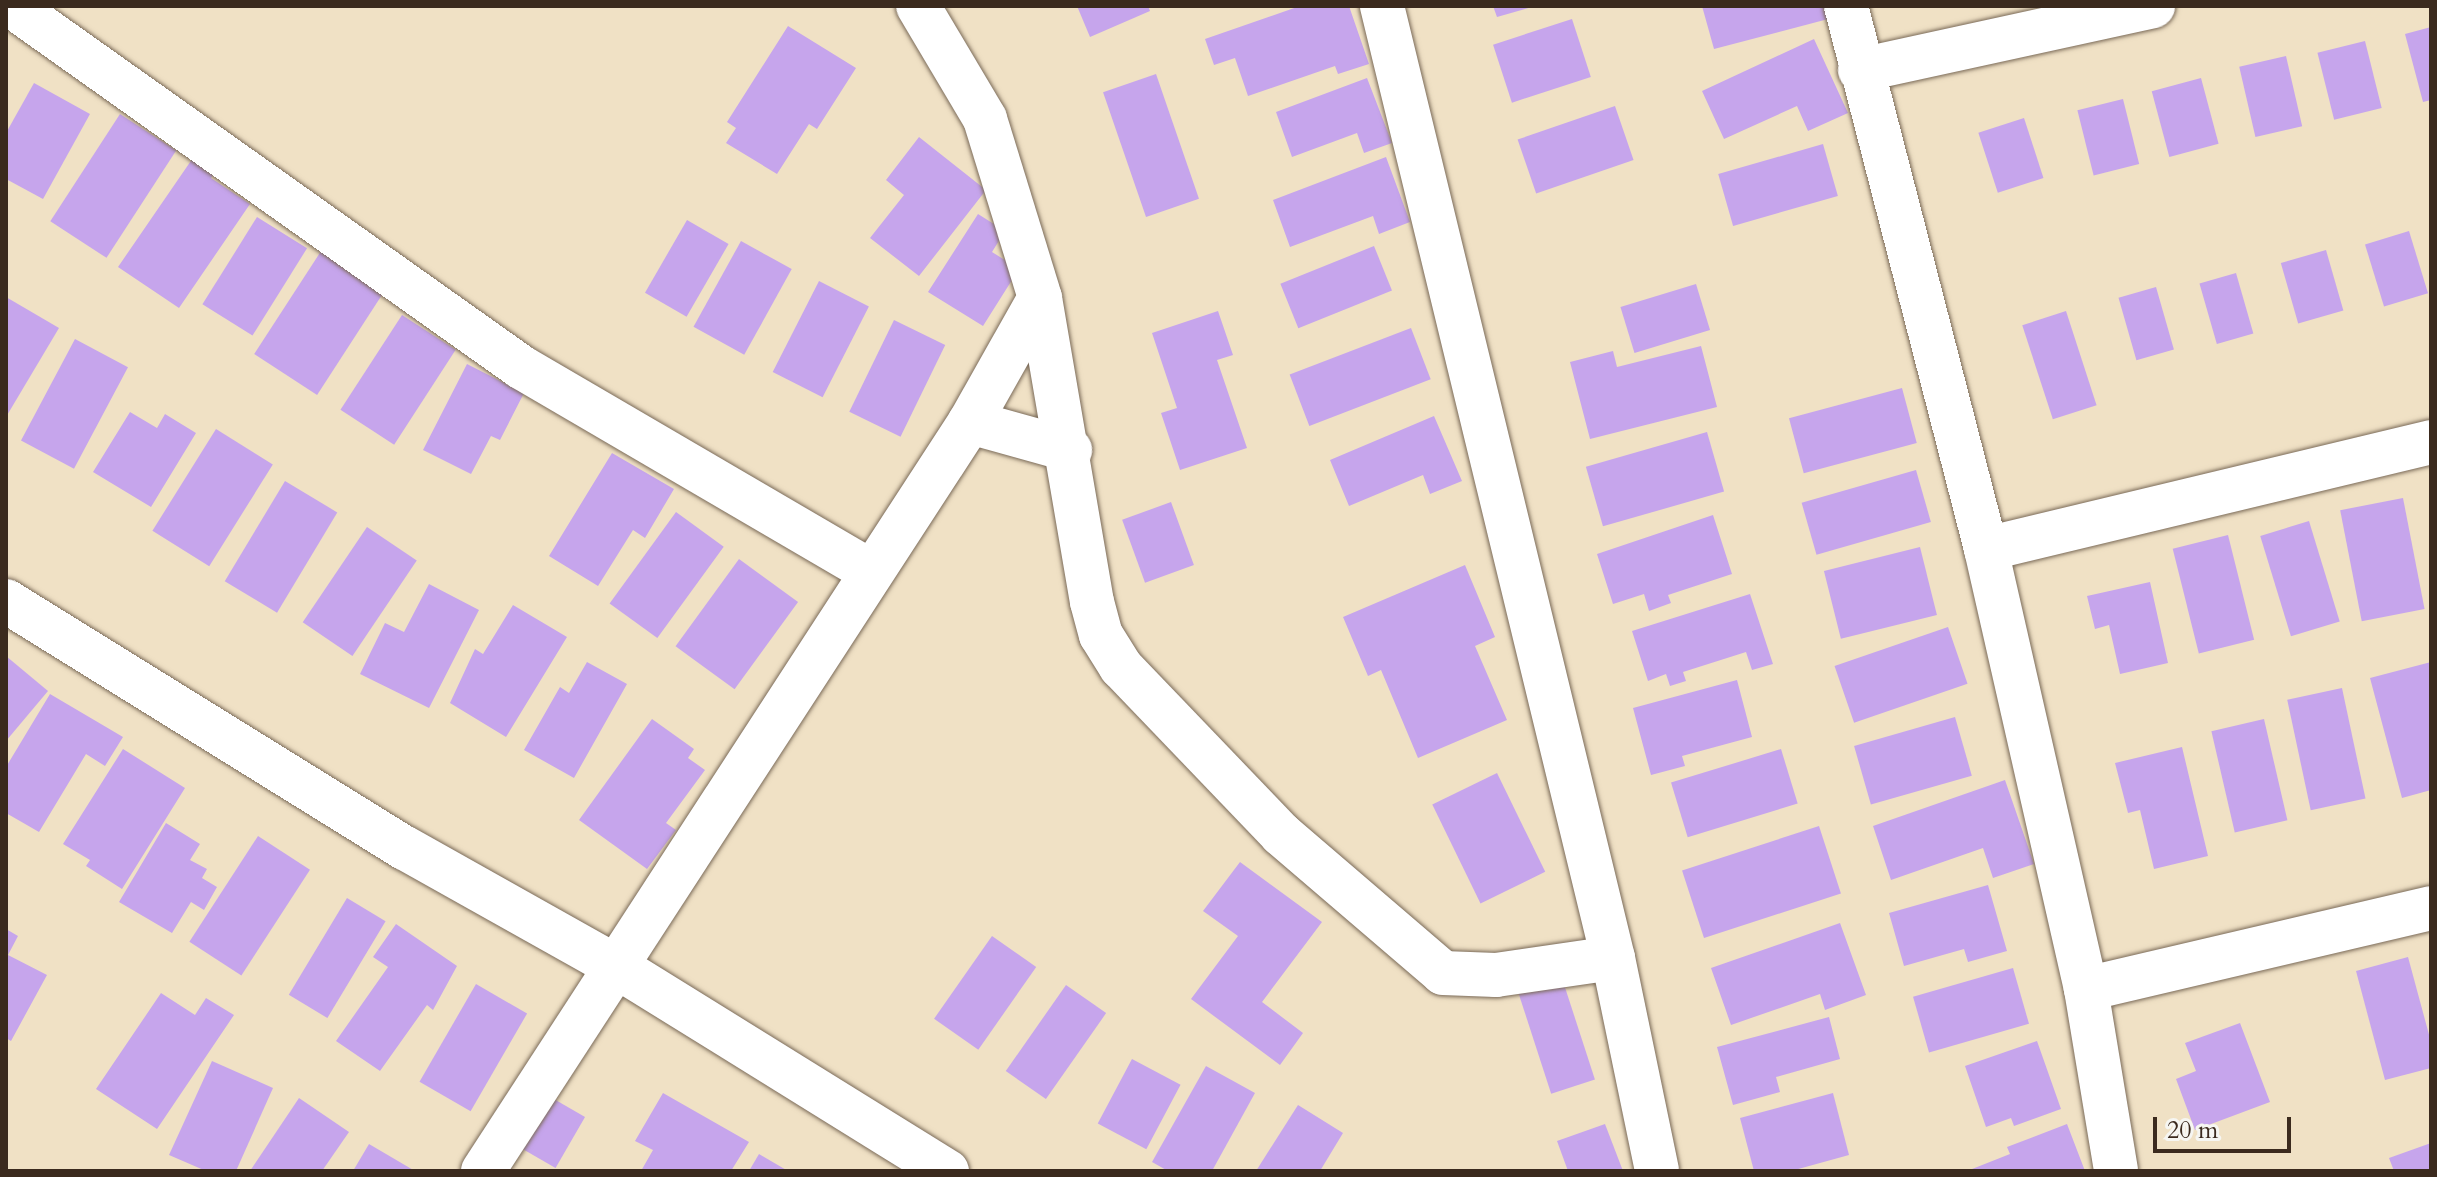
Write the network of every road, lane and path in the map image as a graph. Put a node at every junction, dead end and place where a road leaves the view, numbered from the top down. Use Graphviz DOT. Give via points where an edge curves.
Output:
graph roads {
  1 [pos="12,6"];
  2 [pos="918,6"];
  3 [pos="1382,6"];
  4 [pos="1846,6"];
  5 [pos="2153,6"];
  6 [pos="1860,70"];
  7 [pos="1040,298"];
  8 [pos="970,422"];
  9 [pos="2431,442"];
  10 [pos="1070,450"];
  11 [pos="1986,549"];
  12 [pos="872,572"];
  13 [pos="6,601"];
  14 [pos="2431,908"];
  15 [pos="1613,958"];
  16 [pos="619,968"];
  17 [pos="2086,989"];
  18 [pos="483,1171"];
  19 [pos="947,1171"];
  20 [pos="1657,1171"];
  21 [pos="2116,1171"];
  1 -- 12 [label="street" via="521,367"];
  2 -- 7 [label="street" via="985,119"];
  3 -- 15 [label="street"];
  4 -- 6 [label="street"];
  5 -- 6 [label="street"];
  6 -- 11 [label="street"];
  7 -- 8 [label="street"];
  7 -- 10 [label="street"];
  8 -- 10 [label="street"];
  8 -- 12 [label="street"];
  9 -- 11 [label="street"];
  10 -- 15 [label="street" via="1101,635 1121,667 1281,834 1443,973 1496,975"];
  11 -- 17 [label="street"];
  12 -- 16 [label="street"];
  13 -- 16 [label="street" via="405,848"];
  14 -- 17 [label="street"];
  15 -- 20 [label="street"];
  16 -- 18 [label="street"];
  16 -- 19 [label="street"];
  17 -- 21 [label="street"];
}
